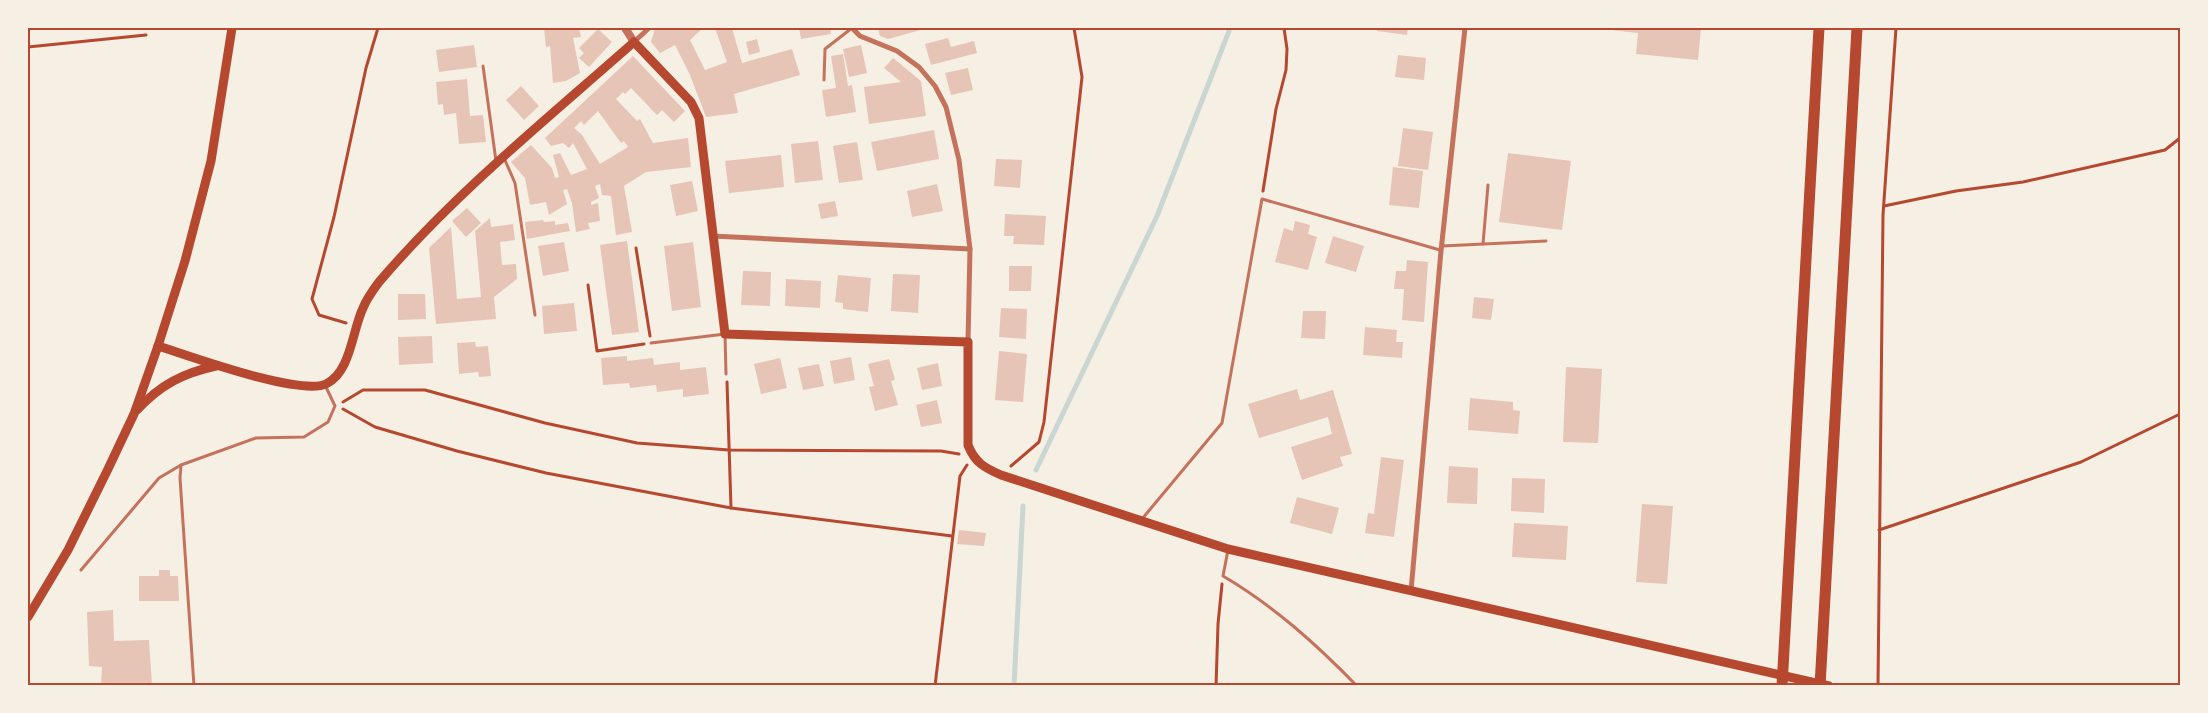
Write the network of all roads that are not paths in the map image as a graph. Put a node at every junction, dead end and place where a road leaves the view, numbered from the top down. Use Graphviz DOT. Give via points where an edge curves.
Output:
graph roads {
  1 [pos="232,28"];
  2 [pos="625,28"];
  3 [pos="649,28"];
  4 [pos="852,28"];
  5 [pos="1465,28"];
  6 [pos="1819,28"];
  7 [pos="1857,28"];
  8 [pos="634,42"];
  9 [pos="483,66"];
  10 [pos="824,80"];
  11 [pos="504,157"];
  12 [pos="496,164"];
  13 [pos="1488,185"];
  14 [pos="712,236"];
  15 [pos="1546,241"];
  16 [pos="1483,244"];
  17 [pos="1441,248"];
  18 [pos="970,249"];
  19 [pos="535,315"];
  20 [pos="725,334"];
  21 [pos="968,342"];
  22 [pos="651,343"];
  23 [pos="158,346"];
  24 [pos="218,365"];
  25 [pos="726,374"];
  26 [pos="325,384"];
  27 [pos="134,414"];
  28 [pos="181,465"];
  29 [pos="1140,522"];
  30 [pos="1228,549"];
  31 [pos="81,570"];
  32 [pos="1411,592"];
  33 [pos="28,617"];
  34 [pos="194,686"];
  35 [pos="1357,686"];
  36 [pos="1782,686"];
  37 [pos="1820,686"];
  38 [pos="1828,686"];
  1 -- 23 [label="main road" via="211,161"];
  2 -- 8 [label="street"];
  3 -- 8 [label="street"];
  4 -- 10 [label="lane" via="825,49"];
  4 -- 18 [label="street" via="860,36 897,51 914,63 935,86 946,107 959,160"];
  5 -- 17 [label="street"];
  6 -- 36 [label="highway"];
  7 -- 37 [label="highway"];
  8 -- 11 [label="main road"];
  8 -- 14 [label="main road" via="691,102 699,118"];
  9 -- 12 [label="lane"];
  11 -- 12 [label="main road"];
  11 -- 19 [label="lane" via="515,182"];
  12 -- 26 [label="main road" via="455,201 378,284 356,325 341,370"];
  13 -- 16 [label="lane"];
  14 -- 18 [label="street"];
  14 -- 20 [label="main road"];
  15 -- 16 [label="lane"];
  16 -- 17 [label="lane"];
  17 -- 29 [label="lane" via="1262,199 1222,423"];
  17 -- 32 [label="street"];
  18 -- 21 [label="street"];
  20 -- 21 [label="main road"];
  20 -- 22 [label="lane"];
  20 -- 25 [label="lane"];
  21 -- 29 [label="main road" via="967,432 973,457 1001,475"];
  23 -- 24 [label="main road"];
  23 -- 27 [label="main road"];
  24 -- 26 [label="main road" via="296,386"];
  24 -- 27 [label="main road" via="193,370 171,380 150,395"];
  26 -- 28 [label="lane" via="335,406 328,422 304,437 256,438"];
  27 -- 33 [label="main road" via="68,550"];
  28 -- 31 [label="lane" via="159,478"];
  28 -- 34 [label="lane"];
  29 -- 30 [label="main road"];
  30 -- 32 [label="main road"];
  30 -- 35 [label="lane" via="1223,576 1257,596 1289,622"];
  32 -- 38 [label="main road"];
}
